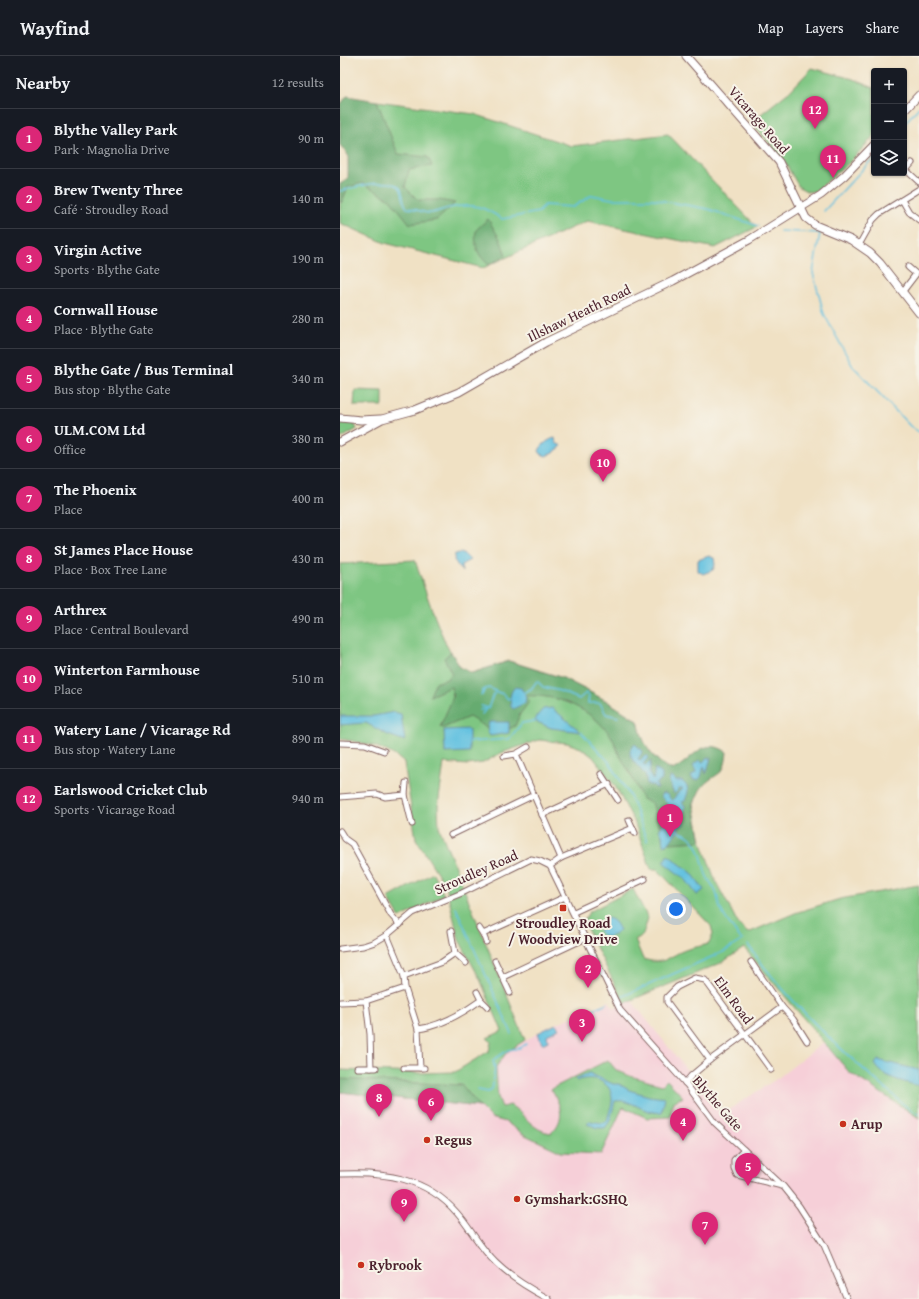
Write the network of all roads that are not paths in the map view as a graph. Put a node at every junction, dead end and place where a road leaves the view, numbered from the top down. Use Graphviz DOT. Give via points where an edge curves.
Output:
graph roads {
  1 [pos="686,56"];
  2 [pos="919,94"];
  3 [pos="907,108"];
  4 [pos="871,148"];
  5 [pos="912,163"];
  6 [pos="907,168"];
  7 [pos="907,174"];
  8 [pos="919,182"];
  9 [pos="919,189"];
  10 [pos="902,200"];
  11 [pos="801,208"];
  12 [pos="919,220"];
  13 [pos="859,245"];
  14 [pos="908,267"];
  15 [pos="903,291"];
  16 [pos="919,313"];
  17 [pos="340,418"];
  18 [pos="382,419"];
  19 [pos="361,420"];
  20 [pos="362,430"];
  21 [pos="340,442"];
  22 [pos="341,743"];
  23 [pos="528,747"];
  24 [pos="384,751"];
  25 [pos="516,754"];
  26 [pos="504,756"];
  27 [pos="601,774"];
  28 [pos="406,783"];
  29 [pos="609,784"];
  30 [pos="405,795"];
  31 [pos="534,795"];
  32 [pos="340,797"];
  33 [pos="618,800"];
  34 [pos="542,815"];
  35 [pos="629,820"];
  36 [pos="412,824"];
  37 [pos="340,831"];
  38 [pos="451,835"];
  39 [pos="343,841"];
  40 [pos="561,858"];
  41 [pos="550,866"];
  42 [pos="645,879"];
  43 [pos="564,897"];
  44 [pos="574,912"];
  45 [pos="400,925"];
  46 [pos="479,928"];
  47 [pos="451,931"];
  48 [pos="483,934"];
  49 [pos="387,935"];
  50 [pos="586,938"];
  51 [pos="486,942"];
  52 [pos="340,949"];
  53 [pos="455,953"];
  54 [pos="495,961"];
  55 [pos="751,962"];
  56 [pos="466,963"];
  57 [pos="404,976"];
  58 [pos="503,977"];
  59 [pos="405,988"];
  60 [pos="477,992"];
  61 [pos="510,994"];
  62 [pos="366,1000"];
  63 [pos="481,1000"];
  64 [pos="340,1002"];
  65 [pos="488,1007"];
  66 [pos="782,1007"];
  67 [pos="418,1029"];
  68 [pos="744,1036"];
  69 [pos="807,1041"];
  70 [pos="710,1060"];
  71 [pos="357,1068"];
  72 [pos="404,1068"];
  73 [pos="771,1070"];
  74 [pos="685,1083"];
  75 [pos="744,1150"];
  76 [pos="340,1174"];
  77 [pos="783,1186"];
  78 [pos="548,1299"];
  79 [pos="848,1299"];
  1 -- 11 [label="street, Vicarage Road" via="779,162"];
  2 -- 3 [label="street"];
  4 -- 11 [label="street, Illshaw Heath Road" via="844,176"];
  5 -- 6 [label="street"];
  7 -- 8 [label="street"];
  9 -- 10 [label="street"];
  10 -- 12 [label="street" via="908,212"];
  10 -- 13 [label="street" via="873,220"];
  11 -- 13 [label="street, Vicarage Road" via="810,221"];
  11 -- 18 [label="street, Illshaw Heath Road" via="749,240 673,281 546,342 460,392 415,410"];
  13 -- 15 [label="street, Vicarage Road" via="880,263"];
  14 -- 15 [label="street" via="916,274"];
  15 -- 16 [label="street, Vicarage Road"];
  17 -- 19 [label="street"];
  18 -- 19 [label="street"];
  18 -- 20 [label="street, Illshaw Heath Road"];
  19 -- 20 [label="street"];
  20 -- 21 [label="street, Illshaw Heath Road"];
  22 -- 24 [label="street" via="365,744"];
  23 -- 25 [label="street"];
  25 -- 26 [label="street"];
  25 -- 31 [label="street"];
  27 -- 29 [label="street"];
  28 -- 30 [label="street"];
  29 -- 33 [label="street"];
  29 -- 34 [label="street"];
  30 -- 32 [label="street"];
  30 -- 36 [label="street"];
  31 -- 34 [label="street"];
  31 -- 38 [label="street"];
  34 -- 40 [label="street"];
  35 -- 40 [label="street" via="634,831"];
  37 -- 39 [label="street"];
  39 -- 45 [label="street" via="356,850 391,915"];
  40 -- 41 [label="street"];
  41 -- 43 [label="street"];
  41 -- 45 [label="street, Stroudley Road" via="531,860 462,894 417,911"];
  42 -- 44 [label="street"];
  43 -- 44 [label="street"];
  43 -- 48 [label="street"];
  44 -- 50 [label="street"];
  45 -- 49 [label="street, Stroudley Road"];
  46 -- 48 [label="street"];
  47 -- 53 [label="street"];
  48 -- 51 [label="street"];
  49 -- 52 [label="street, Stroudley Road" via="363,946"];
  49 -- 57 [label="street"];
  50 -- 58 [label="street"];
  50 -- 74 [label="street, Blythe Gate" via="616,1005"];
  53 -- 56 [label="street"];
  53 -- 57 [label="street" via="442,962"];
  54 -- 58 [label="street"];
  55 -- 66 [label="street"];
  57 -- 59 [label="street"];
  58 -- 61 [label="street"];
  59 -- 62 [label="street"];
  59 -- 67 [label="street"];
  60 -- 63 [label="street"];
  62 -- 64 [label="street"];
  62 -- 71 [label="street" via="374,1068"];
  63 -- 65 [label="street"];
  63 -- 67 [label="street" via="466,1011 427,1028"];
  66 -- 68 [label="street"];
  66 -- 69 [label="street" via="794,1019"];
  67 -- 72 [label="street" via="422,1068"];
  68 -- 70 [label="street"];
  68 -- 70 [label="street, Elm Road" via="704,979 695,978 677,987 667,997 668,1002"];
  68 -- 73 [label="street"];
  70 -- 74 [label="street"];
  74 -- 75 [label="street, Blythe Gate" via="715,1123"];
  75 -- 77 [label="street, Blythe Gate"];
  75 -- 77 [label="street" via="734,1160 737,1175"];
  76 -- 78 [label="street" via="388,1175 423,1186 441,1197 456,1212 495,1263"];
  77 -- 79 [label="street, Blythe Gate" via="824,1245"];
}
